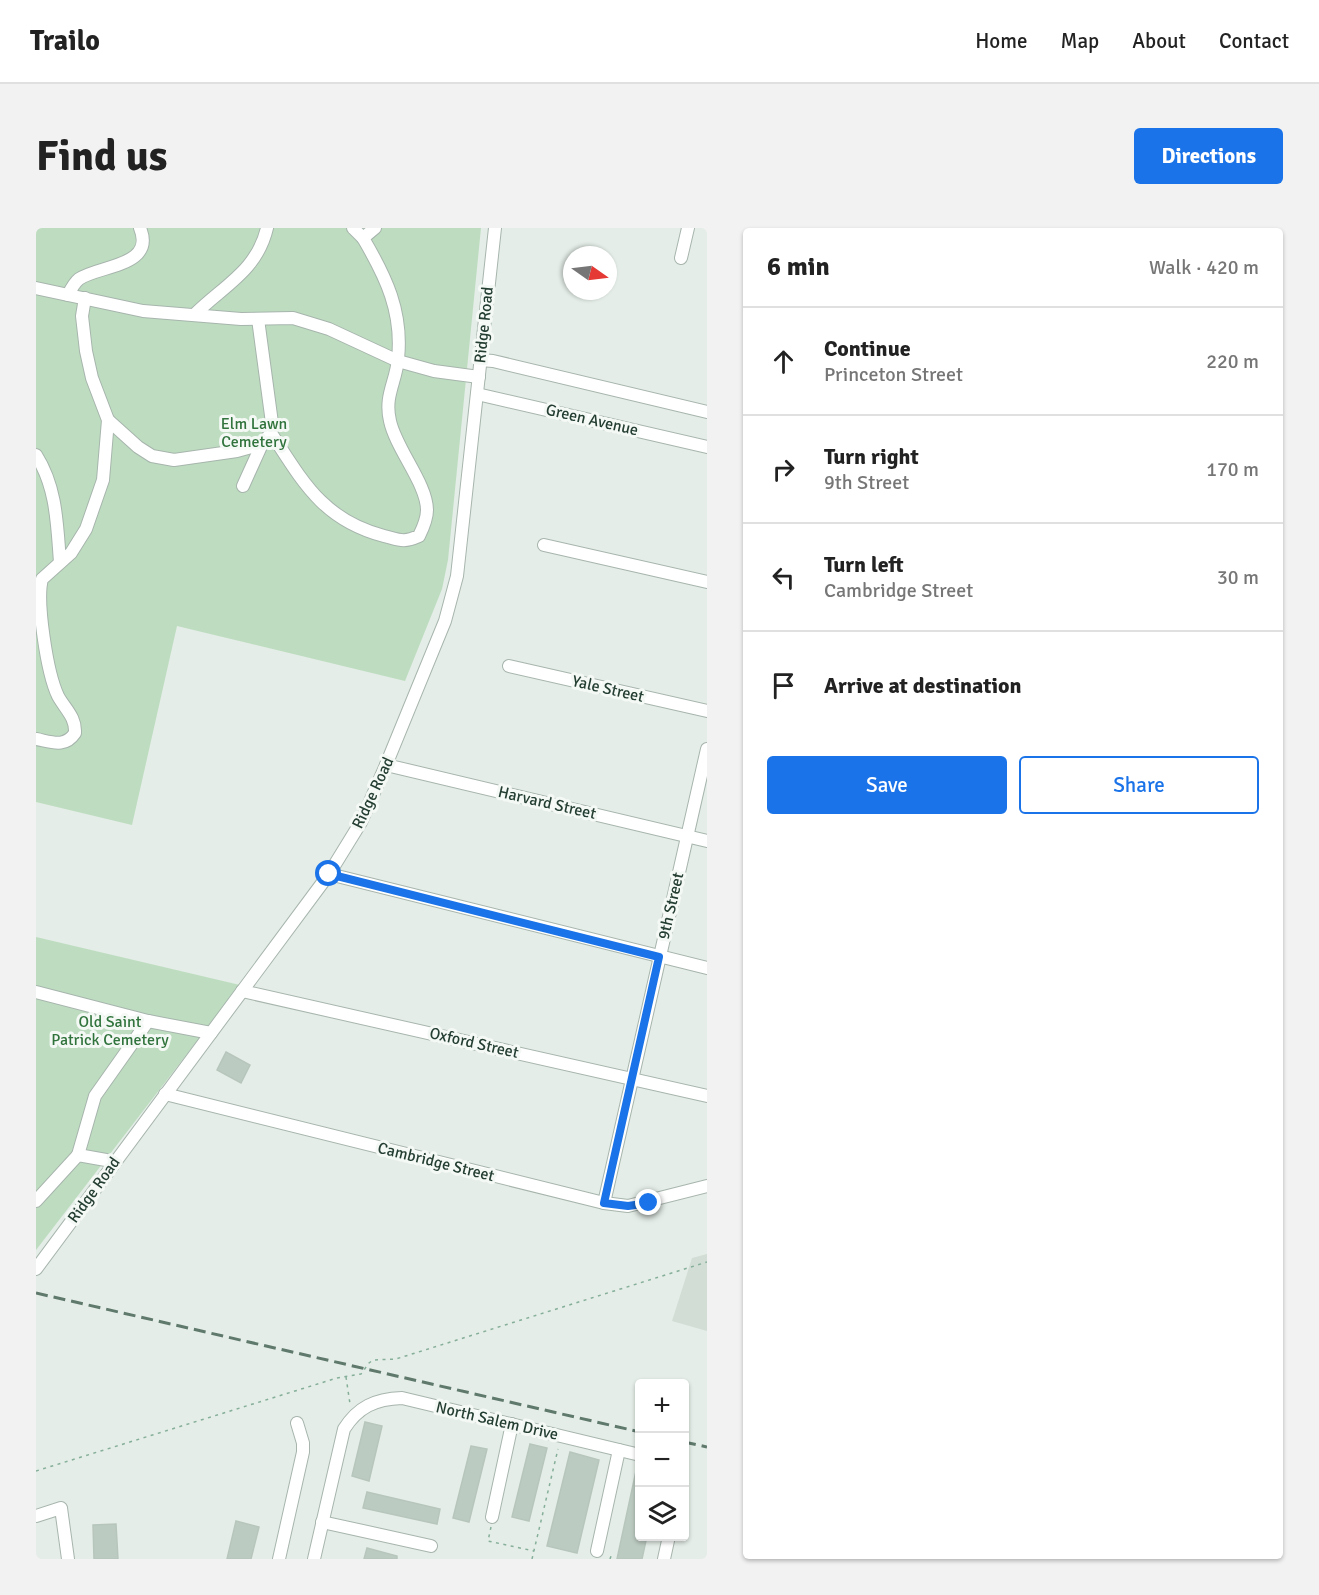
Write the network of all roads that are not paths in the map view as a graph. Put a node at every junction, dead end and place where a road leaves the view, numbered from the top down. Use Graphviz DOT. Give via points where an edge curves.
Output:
graph roads {
  1 [pos="140,228"];
  2 [pos="267,228"];
  3 [pos="353,228"];
  4 [pos="375,228"];
  5 [pos="495,228"];
  6 [pos="688,228"];
  7 [pos="363,238"];
  8 [pos="681,258"];
  9 [pos="36,288"];
  10 [pos="68,295"];
  11 [pos="85,298"];
  12 [pos="194,315"];
  13 [pos="258,319"];
  14 [pos="480,360"];
  15 [pos="398,361"];
  16 [pos="479,377"];
  17 [pos="477,394"];
  18 [pos="707,412"];
  19 [pos="108,420"];
  20 [pos="271,433"];
  21 [pos="261,444"];
  22 [pos="707,447"];
  23 [pos="36,455"];
  24 [pos="243,486"];
  25 [pos="544,545"];
  26 [pos="60,562"];
  27 [pos="707,582"];
  28 [pos="38,584"];
  29 [pos="508,666"];
  30 [pos="707,711"];
  31 [pos="36,739"];
  32 [pos="707,749"];
  33 [pos="386,765"];
  34 [pos="688,837"];
  35 [pos="707,841"];
  36 [pos="329,874"];
  37 [pos="659,957"];
  38 [pos="707,968"];
  39 [pos="242,991"];
  40 [pos="36,992"];
  41 [pos="148,1021"];
  42 [pos="211,1033"];
  43 [pos="633,1078"];
  44 [pos="165,1094"];
  45 [pos="707,1096"];
  46 [pos="78,1155"];
  47 [pos="106,1160"];
  48 [pos="707,1186"];
  49 [pos="36,1201"];
  50 [pos="604,1203"];
  51 [pos="36,1269"];
  52 [pos="297,1423"];
  53 [pos="512,1424"];
  54 [pos="619,1450"];
  55 [pos="635,1454"];
  56 [pos="36,1516"];
  57 [pos="322,1522"];
  58 [pos="492,1522"];
  59 [pos="668,1541"];
  60 [pos="431,1546"];
  61 [pos="597,1551"];
  62 [pos="68,1559"];
  63 [pos="279,1559"];
  64 [pos="314,1559"];
  65 [pos="664,1559"];
  1 -- 10 [label="street" via="142,246 135,257 78,280"];
  2 -- 12 [label="street" via="246,270"];
  3 -- 7 [label="street"];
  4 -- 7 [label="street"];
  5 -- 14 [label="street, Ridge Road"];
  6 -- 8 [label="street"];
  7 -- 15 [label="street" via="391,292 397,314"];
  9 -- 10 [label="street"];
  10 -- 11 [label="street"];
  11 -- 12 [label="street" via="143,311"];
  11 -- 19 [label="street" via="82,316 86,351"];
  12 -- 13 [label="street"];
  13 -- 15 [label="street" via="293,318 329,329"];
  13 -- 20 [label="street"];
  14 -- 16 [label="street, Ridge Road"];
  14 -- 18 [label="street, Green Avenue"];
  15 -- 16 [label="street"];
  15 -- 20 [label="street" via="387,408 396,441 427,509 419,536 407,541 354,526 338,516 304,484"];
  16 -- 17 [label="street, Ridge Road"];
  17 -- 22 [label="street, Green Avenue"];
  17 -- 33 [label="street, Ridge Road" via="457,576 445,621"];
  19 -- 21 [label="street" via="152,456 174,460"];
  19 -- 26 [label="street" via="97,503 86,530"];
  20 -- 21 [label="street"];
  21 -- 24 [label="street"];
  23 -- 26 [label="street" via="55,502"];
  25 -- 27 [label="street"];
  26 -- 28 [label="street"];
  28 -- 31 [label="street" via="39,627 48,673 70,712 75,733 64,743"];
  29 -- 30 [label="street, Yale Street"];
  32 -- 34 [label="street, 9th Street"];
  33 -- 34 [label="street, Harvard Street"];
  33 -- 36 [label="street, Ridge Road" via="361,822"];
  34 -- 35 [label="street, Harvard Street"];
  34 -- 37 [label="street, 9th Street"];
  36 -- 37 [label="street"];
  36 -- 39 [label="street, Ridge Road"];
  37 -- 38 [label="street"];
  37 -- 43 [label="street, 9th Street"];
  39 -- 42 [label="street, Ridge Road"];
  39 -- 43 [label="street, Oxford Street"];
  40 -- 41 [label="street"];
  41 -- 42 [label="street"];
  41 -- 46 [label="street" via="95,1096"];
  42 -- 44 [label="street, Ridge Road"];
  43 -- 45 [label="street, Oxford Street"];
  43 -- 50 [label="street, 9th Street"];
  44 -- 50 [label="street, Cambridge Street"];
  44 -- 51 [label="street, Ridge Road"];
  46 -- 47 [label="street"];
  46 -- 49 [label="street"];
  48 -- 50 [label="street, Cambridge Street" via="628,1206"];
  52 -- 63 [label="street" via="303,1452"];
  53 -- 54 [label="street, North Salem Drive"];
  53 -- 57 [label="street, North Salem Drive" via="402,1398 353,1408 344,1429"];
  53 -- 58 [label="street"];
  54 -- 55 [label="street, North Salem Drive"];
  54 -- 61 [label="street"];
  56 -- 62 [label="street" via="61,1508"];
  57 -- 60 [label="street"];
  57 -- 64 [label="street"];
  59 -- 65 [label="street"];
}
